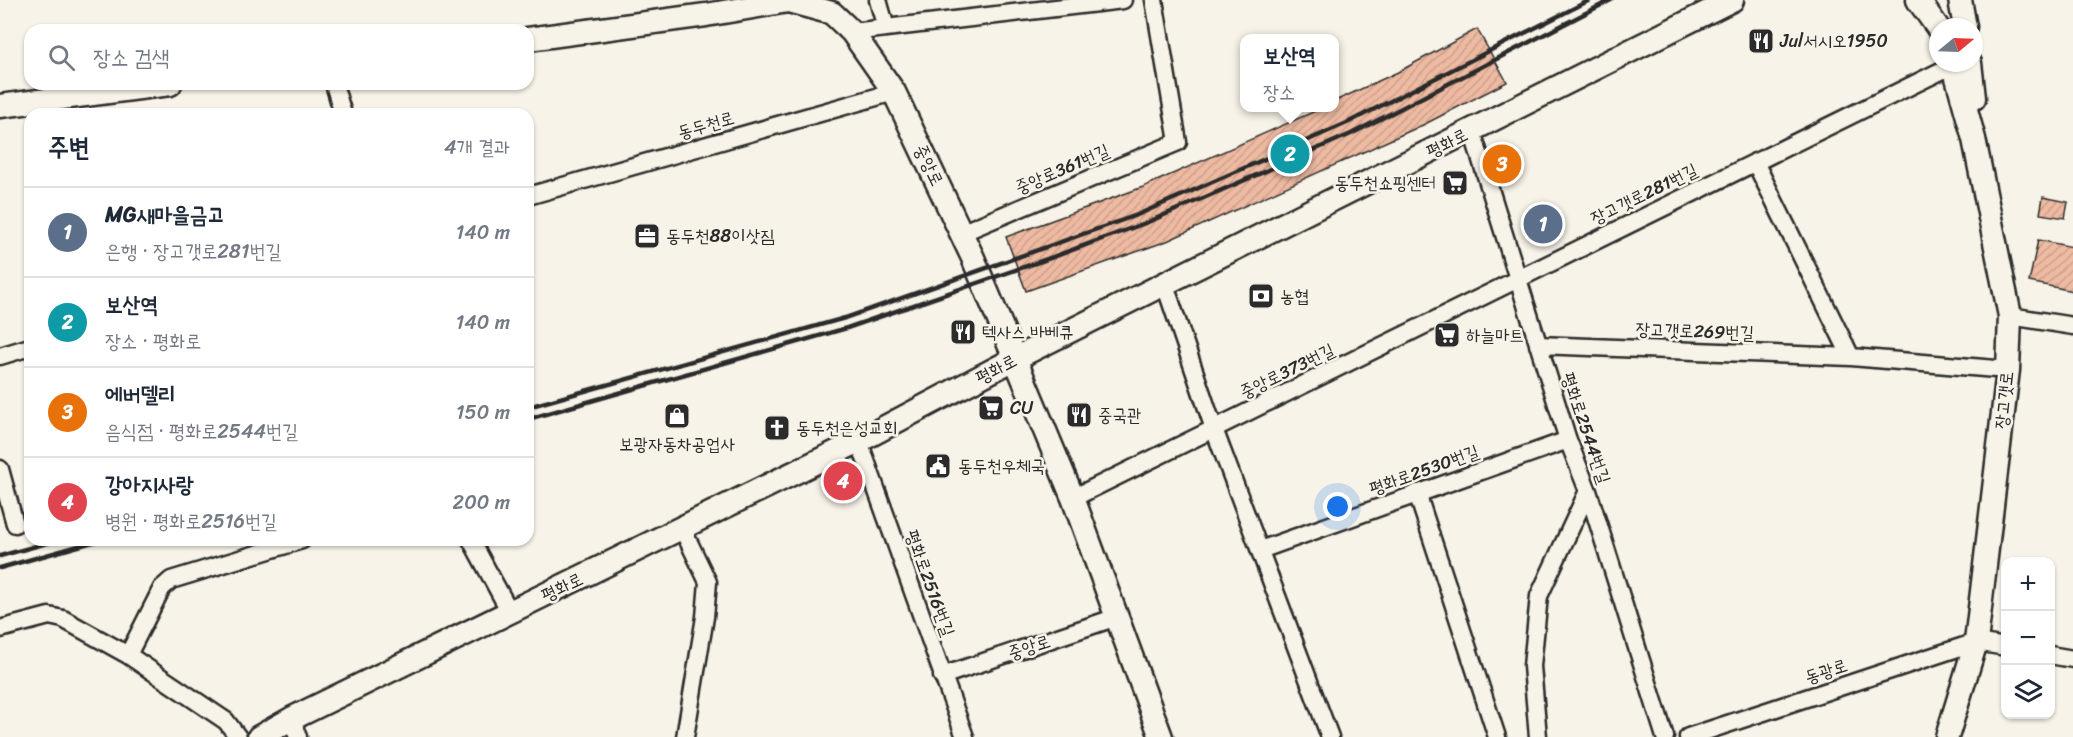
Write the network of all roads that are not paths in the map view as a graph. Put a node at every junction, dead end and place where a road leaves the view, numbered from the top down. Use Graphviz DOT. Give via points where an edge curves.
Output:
graph roads {
  1 [pos="687,0"];
  2 [pos="878,0"];
  3 [pos="1124,0"];
  4 [pos="1154,0"];
  5 [pos="1732,0"];
  6 [pos="1918,0"];
  7 [pos="1937,0"];
  8 [pos="1960,0"];
  9 [pos="706,15"];
  10 [pos="1931,18"];
  11 [pos="1941,18"];
  12 [pos="1963,18"];
  13 [pos="886,28"];
  14 [pos="852,32"];
  15 [pos="534,38"];
  16 [pos="1942,72"];
  17 [pos="1961,72"];
  18 [pos="124,90"];
  19 [pos="336,90"];
  20 [pos="894,92"];
  21 [pos="0,106"];
  22 [pos="341,108"];
  23 [pos="1472,131"];
  24 [pos="1755,162"];
  25 [pos="534,194"];
  26 [pos="961,233"];
  27 [pos="1517,278"];
  28 [pos="1165,285"];
  29 [pos="2010,316"];
  30 [pos="2073,326"];
  31 [pos="1538,345"];
  32 [pos="24,349"];
  33 [pos="0,356"];
  34 [pos="1851,357"];
  35 [pos="1016,358"];
  36 [pos="2008,370"];
  37 [pos="1214,429"];
  38 [pos="1568,440"];
  39 [pos="859,441"];
  40 [pos="0,469"];
  41 [pos="1588,491"];
  42 [pos="1417,493"];
  43 [pos="1073,498"];
  44 [pos="15,524"];
  45 [pos="682,528"];
  46 [pos="282,546"];
  47 [pos="474,546"];
  48 [pos="1260,550"];
  49 [pos="510,612"];
  50 [pos="1117,617"];
  51 [pos="0,629"];
  52 [pos="1976,642"];
  53 [pos="2001,646"];
  54 [pos="128,654"];
  55 [pos="2055,656"];
  56 [pos="2073,659"];
  57 [pos="942,676"];
  58 [pos="295,728"];
  59 [pos="238,737"];
  60 [pos="259,737"];
  61 [pos="685,737"];
  62 [pos="965,737"];
  63 [pos="1161,737"];
  64 [pos="1329,737"];
  65 [pos="1497,737"];
  66 [pos="1538,737"];
  67 [pos="1665,737"];
  68 [pos="1688,737"];
  69 [pos="1947,737"];
  1 -- 9 [label="street"];
  2 -- 13 [label="street"];
  3 -- 13 [label="street"];
  4 -- 26 [label="street, 중앙로361번길" via="1178,142"];
  5 -- 23 [label="street, 평화로"];
  6 -- 10 [label="street"];
  7 -- 11 [label="street"];
  8 -- 12 [label="street"];
  9 -- 14 [label="street, 중앙로" via="788,1 832,13"];
  9 -- 15 [label="street, 중앙로"];
  13 -- 14 [label="street"];
  14 -- 20 [label="street, 중앙로"];
  16 -- 24 [label="street, 장고갯로281번길"];
  17 -- 29 [label="street, 장고갯로"];
  18 -- 21 [label="street"];
  19 -- 22 [label="street"];
  20 -- 25 [label="street, 동두천로"];
  20 -- 26 [label="street, 중앙로"];
  23 -- 27 [label="street, 평화로2544번길"];
  23 -- 28 [label="street, 평화로"];
  24 -- 27 [label="street, 장고갯로281번길"];
  24 -- 34 [label="street"];
  26 -- 35 [label="street, 중앙로"];
  27 -- 31 [label="street, 평화로2544번길"];
  27 -- 37 [label="street, 중앙로373번길"];
  28 -- 35 [label="street, 평화로"];
  28 -- 37 [label="street"];
  29 -- 30 [label="street"];
  29 -- 36 [label="street, 장고갯로"];
  31 -- 34 [label="street, 장고갯로269번길"];
  31 -- 38 [label="street, 평화로2544번길"];
  32 -- 33 [label="street"];
  34 -- 36 [label="street, 장고갯로269번길"];
  35 -- 39 [label="street, 평화로"];
  35 -- 43 [label="street, 중앙로"];
  36 -- 52 [label="street, 장고갯로"];
  37 -- 43 [label="street, 중앙로373번길"];
  37 -- 48 [label="street"];
  38 -- 41 [label="street, 평화로2544번길"];
  38 -- 42 [label="street, 평화로2530번길"];
  39 -- 45 [label="street, 평화로"];
  39 -- 57 [label="street, 평화로2516번길"];
  40 -- 44 [label="street"];
  41 -- 66 [label="street" via="1539,596 1532,666"];
  41 -- 67 [label="street, 평화로2544번길"];
  42 -- 48 [label="street, 평화로2530번길"];
  42 -- 65 [label="street"];
  43 -- 50 [label="street, 중앙로"];
  45 -- 49 [label="street, 평화로"];
  45 -- 61 [label="street" via="708,582"];
  46 -- 54 [label="street" via="171,579 162,588"];
  47 -- 49 [label="street"];
  48 -- 64 [label="street"];
  49 -- 58 [label="street, 평화로"];
  50 -- 57 [label="street, 중앙로"];
  50 -- 63 [label="street, 중앙로"];
  51 -- 54 [label="street" via="56,616"];
  52 -- 53 [label="street"];
  52 -- 68 [label="street, 동광로"];
  52 -- 69 [label="street, 장고갯로"];
  54 -- 59 [label="street" via="226,721"];
  55 -- 56 [label="street"];
  57 -- 62 [label="street, 평화로2516번길"];
  58 -- 60 [label="street, 평화로"];
}
